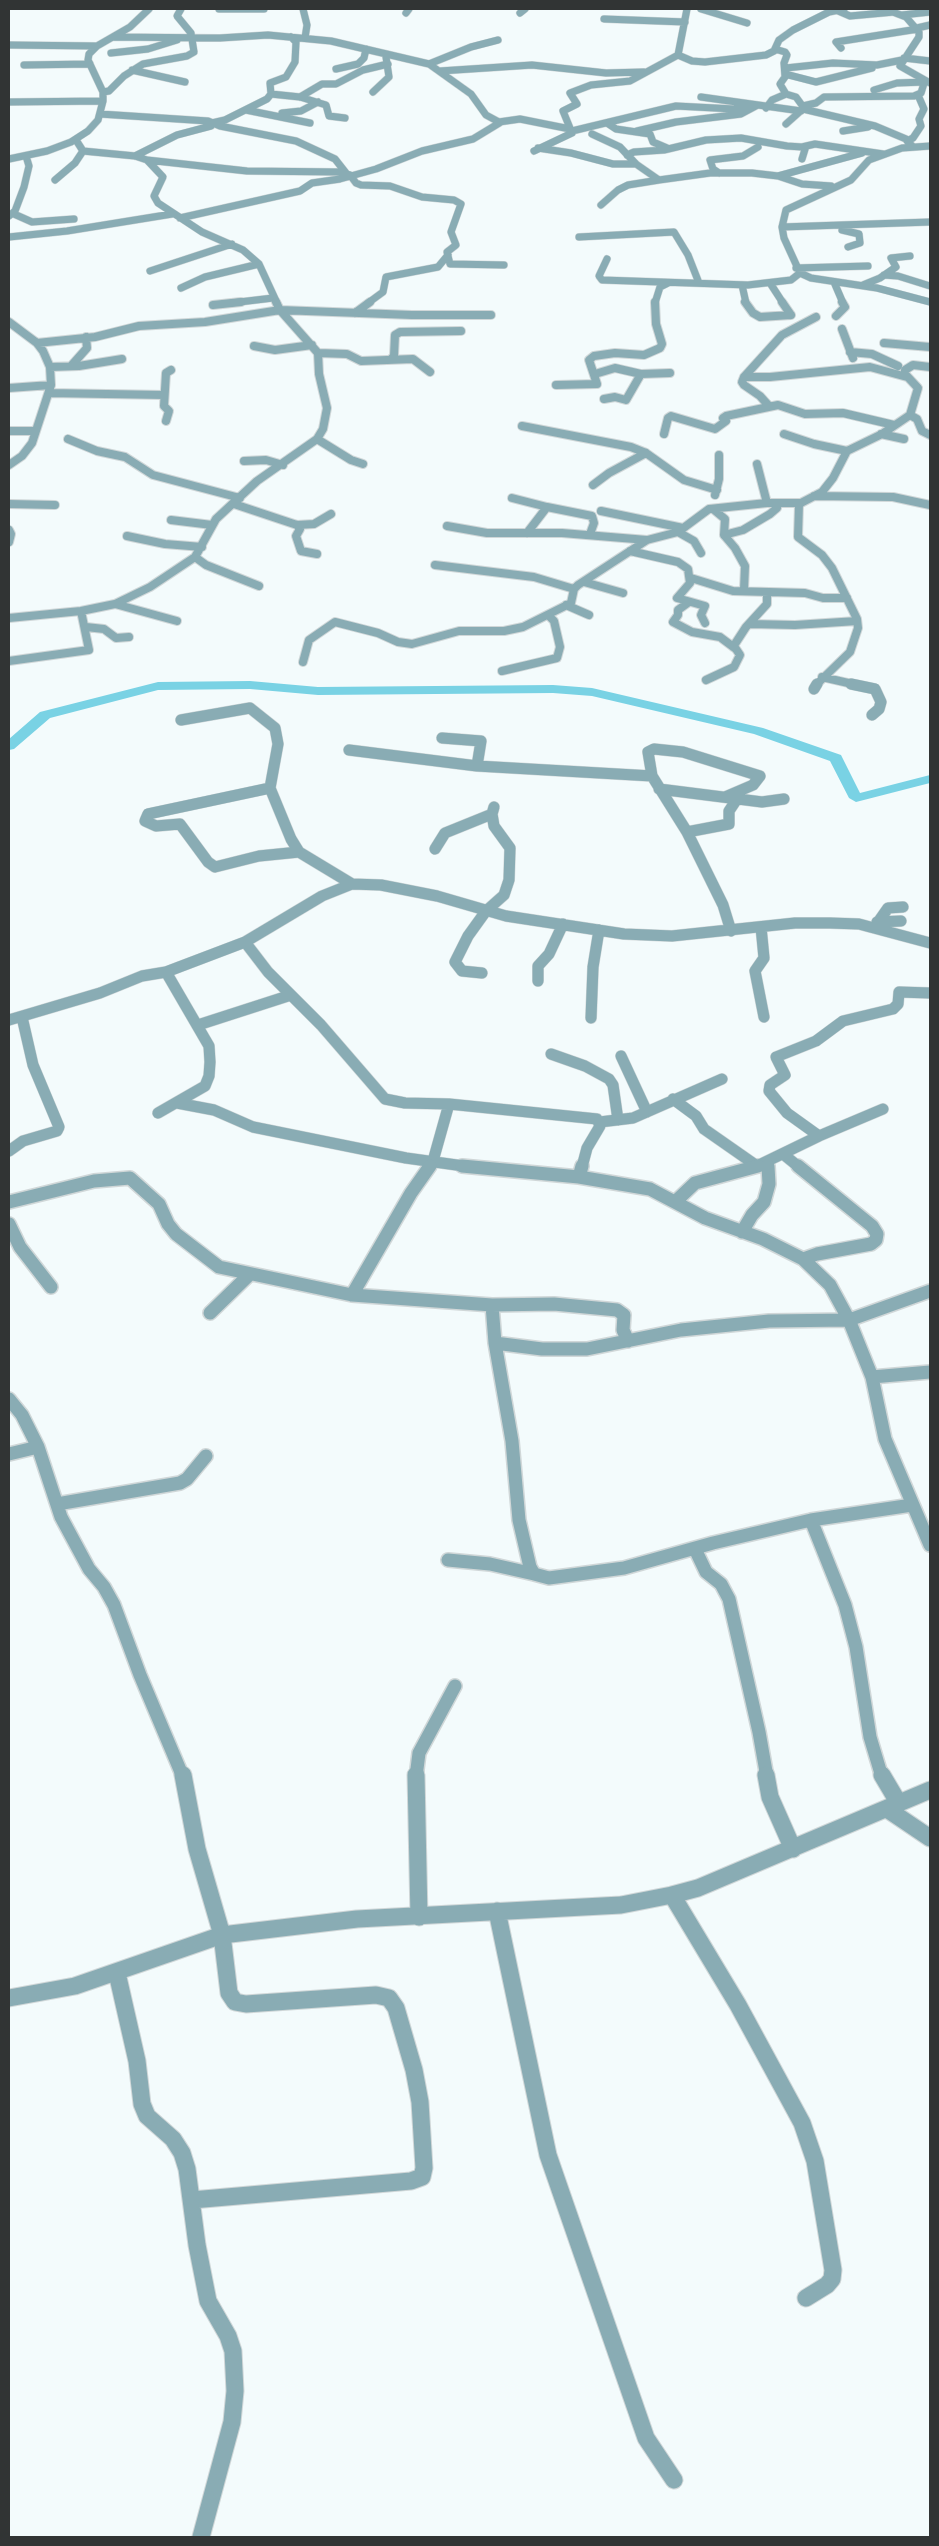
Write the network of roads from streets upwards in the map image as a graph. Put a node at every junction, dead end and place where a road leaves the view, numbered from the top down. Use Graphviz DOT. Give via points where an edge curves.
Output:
graph roads {
  1 [pos="149,9"];
  2 [pos="182,9"];
  3 [pos="187,9"];
  4 [pos="219,9"];
  5 [pos="264,9"];
  6 [pos="303,9"];
  7 [pos="687,9"];
  8 [pos="701,9"];
  9 [pos="844,9"];
  10 [pos="885,9"];
  11 [pos="814,10"];
  12 [pos="836,10"];
  13 [pos="929,10"];
  14 [pos="894,12"];
  15 [pos="905,17"];
  16 [pos="817,18"];
  17 [pos="604,19"];
  18 [pos="895,21"];
  19 [pos="685,22"];
  20 [pos="747,23"];
  21 [pos="930,25"];
  22 [pos="917,29"];
  23 [pos="183,36"];
  24 [pos="192,36"];
  25 [pos="113,37"];
  26 [pos="291,37"];
  27 [pos="305,38"];
  28 [pos="498,40"];
  29 [pos="927,40"];
  30 [pos="11,46"];
  31 [pos="97,46"];
  32 [pos="366,48"];
  33 [pos="841,48"];
  34 [pos="775,49"];
  35 [pos="385,52"];
  36 [pos="111,54"];
  37 [pos="678,55"];
  38 [pos="756,57"];
  39 [pos="903,59"];
  40 [pos="930,61"];
  41 [pos="24,64"];
  42 [pos="90,64"];
  43 [pos="388,64"];
  44 [pos="429,64"];
  45 [pos="877,65"];
  46 [pos="785,68"];
  47 [pos="336,69"];
  48 [pos="132,70"];
  49 [pos="440,71"];
  50 [pos="649,71"];
  51 [pos="606,73"];
  52 [pos="185,82"];
  53 [pos="926,82"];
  54 [pos="622,83"];
  55 [pos="874,90"];
  56 [pos="103,92"];
  57 [pos="373,92"];
  58 [pos="271,94"];
  59 [pos="786,94"];
  60 [pos="918,95"];
  61 [pos="300,97"];
  62 [pos="701,97"];
  63 [pos="103,101"];
  64 [pos="9,102"];
  65 [pos="318,102"];
  66 [pos="746,105"];
  67 [pos="756,106"];
  68 [pos="766,108"];
  69 [pos="802,109"];
  70 [pos="246,110"];
  71 [pos="272,113"];
  72 [pos="100,114"];
  73 [pos="345,118"];
  74 [pos="501,122"];
  75 [pos="212,123"];
  76 [pos="310,123"];
  77 [pos="607,123"];
  78 [pos="786,124"];
  79 [pos="220,126"];
  80 [pos="875,126"];
  81 [pos="571,130"];
  82 [pos="637,131"];
  83 [pos="843,131"];
  84 [pos="592,134"];
  85 [pos="815,135"];
  86 [pos="76,140"];
  87 [pos="704,140"];
  88 [pos="907,141"];
  89 [pos="808,145"];
  90 [pos="930,146"];
  91 [pos="758,148"];
  92 [pos="913,148"];
  93 [pos="668,149"];
  94 [pos="83,150"];
  95 [pos="873,152"];
  96 [pos="883,154"];
  97 [pos="26,156"];
  98 [pos="135,156"];
  99 [pos="627,156"];
  100 [pos="9,159"];
  101 [pos="802,159"];
  102 [pos="147,160"];
  103 [pos="710,160"];
  104 [pos="838,160"];
  105 [pos="636,164"];
  106 [pos="864,165"];
  107 [pos="719,173"];
  108 [pos="348,174"];
  109 [pos="778,176"];
  110 [pos="55,180"];
  111 [pos="660,180"];
  112 [pos="841,186"];
  113 [pos="601,205"];
  114 [pos="172,214"];
  115 [pos="11,215"];
  116 [pos="180,218"];
  117 [pos="74,219"];
  118 [pos="930,222"];
  119 [pos="822,226"];
  120 [pos="782,227"];
  121 [pos="9,237"];
  122 [pos="579,237"];
  123 [pos="232,244"];
  124 [pos="848,247"];
  125 [pos="448,255"];
  126 [pos="910,256"];
  127 [pos="607,259"];
  128 [pos="259,264"];
  129 [pos="504,265"];
  130 [pos="868,266"];
  131 [pos="798,270"];
  132 [pos="150,271"];
  133 [pos="884,275"];
  134 [pos="930,281"];
  135 [pos="668,282"];
  136 [pos="834,282"];
  137 [pos="699,283"];
  138 [pos="770,283"];
  139 [pos="920,284"];
  140 [pos="742,285"];
  141 [pos="863,285"];
  142 [pos="930,286"];
  143 [pos="181,288"];
  144 [pos="930,292"];
  145 [pos="273,298"];
  146 [pos="915,299"];
  147 [pos="930,302"];
  148 [pos="213,305"];
  149 [pos="280,310"];
  150 [pos="355,313"];
  151 [pos="491,315"];
  152 [pos="836,316"];
  153 [pos="816,317"];
  154 [pos="9,322"];
  155 [pos="842,329"];
  156 [pos="462,331"];
  157 [pos="86,337"];
  158 [pos="37,343"];
  159 [pos="884,343"];
  160 [pos="254,346"];
  161 [pos="312,346"];
  162 [pos="930,347"];
  163 [pos="850,352"];
  164 [pos="318,353"];
  165 [pos="122,359"];
  166 [pos="391,359"];
  167 [pos="71,366"];
  168 [pos="898,366"];
  169 [pos="909,366"];
  170 [pos="50,367"];
  171 [pos="876,367"];
  172 [pos="930,367"];
  173 [pos="856,368"];
  174 [pos="171,370"];
  175 [pos="430,372"];
  176 [pos="670,373"];
  177 [pos="595,374"];
  178 [pos="641,374"];
  179 [pos="907,376"];
  180 [pos="744,377"];
  181 [pos="556,385"];
  182 [pos="9,388"];
  183 [pos="50,389"];
  184 [pos="164,395"];
  185 [pos="604,399"];
  186 [pos="769,406"];
  187 [pos="910,416"];
  188 [pos="166,420"];
  189 [pos="894,425"];
  190 [pos="522,426"];
  191 [pos="9,431"];
  192 [pos="35,431"];
  193 [pos="664,434"];
  194 [pos="784,434"];
  195 [pos="881,434"];
  196 [pos="930,435"];
  197 [pos="68,439"];
  198 [pos="317,439"];
  199 [pos="904,439"];
  200 [pos="847,452"];
  201 [pos="646,453"];
  202 [pos="719,455"];
  203 [pos="244,461"];
  204 [pos="363,464"];
  205 [pos="758,464"];
  206 [pos="9,465"];
  207 [pos="283,465"];
  208 [pos="594,485"];
  209 [pos="717,490"];
  210 [pos="814,496"];
  211 [pos="512,498"];
  212 [pos="237,501"];
  213 [pos="778,502"];
  214 [pos="768,503"];
  215 [pos="800,503"];
  216 [pos="9,504"];
  217 [pos="56,505"];
  218 [pos="930,505"];
  219 [pos="547,507"];
  220 [pos="711,509"];
  221 [pos="601,511"];
  222 [pos="330,514"];
  223 [pos="171,520"];
  224 [pos="212,525"];
  225 [pos="297,525"];
  226 [pos="447,526"];
  227 [pos="9,530"];
  228 [pos="681,530"];
  229 [pos="526,533"];
  230 [pos="590,534"];
  231 [pos="724,534"];
  232 [pos="127,536"];
  233 [pos="646,540"];
  234 [pos="9,542"];
  235 [pos="202,547"];
  236 [pos="630,551"];
  237 [pos="317,554"];
  238 [pos="701,554"];
  239 [pos="195,557"];
  240 [pos="435,565"];
  241 [pos="692,578"];
  242 [pos="584,582"];
  243 [pos="259,586"];
  244 [pos="574,589"];
  245 [pos="744,590"];
  246 [pos="767,592"];
  247 [pos="623,593"];
  248 [pos="847,598"];
  249 [pos="689,602"];
  250 [pos="115,604"];
  251 [pos="566,605"];
  252 [pos="81,611"];
  253 [pos="548,615"];
  254 [pos="589,615"];
  255 [pos="9,618"];
  256 [pos="177,621"];
  257 [pos="857,621"];
  258 [pos="705,623"];
  259 [pos="750,624"];
  260 [pos="86,627"];
  261 [pos="129,637"];
  262 [pos="734,647"];
  263 [pos="9,661"];
  264 [pos="303,662"];
  265 [pos="502,671"];
  266 [pos="822,677"];
  267 [pos="706,680"];
  268 [pos="814,689"];
  269 [pos="872,715"];
  270 [pos="181,720"];
  271 [pos="442,738"];
  272 [pos="349,750"];
  273 [pos="477,766"];
  274 [pos="652,776"];
  275 [pos="270,788"];
  276 [pos="659,788"];
  277 [pos="725,797"];
  278 [pos="737,799"];
  279 [pos="784,799"];
  280 [pos="687,832"];
  281 [pos="435,849"];
  282 [pos="300,852"];
  283 [pos="352,884"];
  284 [pos="903,907"];
  285 [pos="486,911"];
  286 [pos="901,921"];
  287 [pos="563,924"];
  288 [pos="876,925"];
  289 [pos="762,927"];
  290 [pos="598,930"];
  291 [pos="731,931"];
  292 [pos="245,942"];
  293 [pos="930,943"];
  294 [pos="166,972"];
  295 [pos="482,973"];
  296 [pos="538,981"];
  297 [pos="930,993"];
  298 [pos="291,995"];
  299 [pos="22,1017"];
  300 [pos="764,1017"];
  301 [pos="590,1018"];
  302 [pos="9,1020"];
  303 [pos="198,1025"];
  304 [pos="551,1054"];
  305 [pos="621,1056"];
  306 [pos="722,1079"];
  307 [pos="673,1099"];
  308 [pos="177,1103"];
  309 [pos="449,1104"];
  310 [pos="883,1110"];
  311 [pos="647,1112"];
  312 [pos="158,1113"];
  313 [pos="618,1120"];
  314 [pos="600,1122"];
  315 [pos="819,1136"];
  316 [pos="9,1151"];
  317 [pos="783,1154"];
  318 [pos="433,1161"];
  319 [pos="765,1164"];
  320 [pos="798,1166"];
  321 [pos="579,1177"];
  322 [pos="9,1202"];
  323 [pos="675,1202"];
  324 [pos="9,1224"];
  325 [pos="742,1232"];
  326 [pos="804,1259"];
  327 [pos="250,1274"];
  328 [pos="51,1287"];
  329 [pos="930,1291"];
  330 [pos="352,1295"];
  331 [pos="492,1305"];
  332 [pos="210,1313"];
  333 [pos="850,1320"];
  334 [pos="628,1341"];
  335 [pos="495,1343"];
  336 [pos="930,1372"];
  337 [pos="872,1377"];
  338 [pos="9,1399"];
  339 [pos="38,1447"];
  340 [pos="9,1454"];
  341 [pos="206,1456"];
  342 [pos="57,1504"];
  343 [pos="912,1505"];
  344 [pos="811,1520"];
  345 [pos="930,1545"];
  346 [pos="695,1549"];
  347 [pos="448,1560"];
  348 [pos="534,1574"];
  349 [pos="455,1686"];
  350 [pos="930,1790"];
  351 [pos="893,1805"];
  352 [pos="930,1838"];
  353 [pos="793,1849"];
  354 [pos="672,1895"];
  355 [pos="497,1911"];
  356 [pos="419,1916"];
  357 [pos="222,1935"];
  358 [pos="117,1973"];
  359 [pos="9,1998"];
  360 [pos="192,2200"];
  361 [pos="806,2298"];
  362 [pos="674,2480"];
  363 [pos="201,2537"];
  1 -- 25 [label="street" via="138,21"];
  2 -- 3 [label="street"];
  2 -- 24 [label="street" via="178,16"];
  4 -- 5 [label="street"];
  6 -- 27 [label="street" via="307,25"];
  7 -- 19 [label="street"];
  8 -- 20 [label="street"];
  9 -- 12 [label="street"];
  10 -- 14 [label="street"];
  11 -- 16 [label="street"];
  12 -- 14 [label="street" via="850,16"];
  12 -- 16 [label="street"];
  13 -- 15 [label="street"];
  14 -- 15 [label="street"];
  15 -- 18 [label="street"];
  15 -- 22 [label="street"];
  16 -- 34 [label="street" via="781,38"];
  17 -- 19 [label="street"];
  19 -- 37 [label="street"];
  21 -- 22 [label="street"];
  22 -- 29 [label="street"];
  22 -- 33 [label="street" via="836,42"];
  22 -- 39 [label="street"];
  23 -- 24 [label="street"];
  23 -- 25 [label="street"];
  23 -- 36 [label="street" via="156,47"];
  24 -- 26 [label="street" via="220,38 268,34"];
  24 -- 48 [label="street" via="192,54 147,62"];
  25 -- 31 [label="street"];
  26 -- 27 [label="street"];
  26 -- 58 [label="street" via="296,42 294,62 286,77 270,83"];
  27 -- 32 [label="street"];
  28 -- 44 [label="street"];
  30 -- 31 [label="street"];
  31 -- 42 [label="street" via="89,54"];
  32 -- 35 [label="street"];
  32 -- 47 [label="street" via="364,58 358,64"];
  34 -- 38 [label="street"];
  34 -- 46 [label="street" via="786,53"];
  35 -- 43 [label="street"];
  35 -- 44 [label="street"];
  37 -- 38 [label="street" via="705,62"];
  37 -- 50 [label="street"];
  38 -- 46 [label="street" via="775,60"];
  39 -- 40 [label="street"];
  39 -- 45 [label="street"];
  39 -- 53 [label="street" via="902,69"];
  41 -- 42 [label="street"];
  42 -- 56 [label="street"];
  43 -- 57 [label="street" via="387,81"];
  43 -- 61 [label="street" via="363,70 336,84 322,84"];
  44 -- 49 [label="street"];
  45 -- 46 [label="street" via="838,63"];
  45 -- 46 [label="street" via="819,82"];
  46 -- 59 [label="street" via="780,84"];
  48 -- 52 [label="street"];
  48 -- 56 [label="street" via="109,91"];
  49 -- 51 [label="street" via="532,65"];
  49 -- 74 [label="street" via="471,94 486,115"];
  50 -- 51 [label="street"];
  50 -- 54 [label="street"];
  51 -- 54 [label="street"];
  53 -- 55 [label="street" via="897,83"];
  53 -- 60 [label="street"];
  54 -- 81 [label="street" via="591,85 570,93 577,104 563,111"];
  56 -- 63 [label="street"];
  58 -- 61 [label="street"];
  58 -- 70 [label="street"];
  59 -- 68 [label="street" via="772,100"];
  59 -- 69 [label="street" via="796,97"];
  60 -- 69 [label="street" via="824,97"];
  60 -- 88 [label="street" via="924,109 919,119 921,126"];
  61 -- 65 [label="street"];
  62 -- 66 [label="street"];
  63 -- 64 [label="street"];
  63 -- 72 [label="street"];
  65 -- 71 [label="street" via="301,111"];
  65 -- 73 [label="street" via="327,105 329,116"];
  66 -- 67 [label="street"];
  66 -- 77 [label="street" via="734,109 676,106"];
  67 -- 68 [label="street"];
  67 -- 82 [label="street" via="741,114 676,122"];
  68 -- 69 [label="street"];
  69 -- 78 [label="street"];
  69 -- 80 [label="street"];
  70 -- 71 [label="street"];
  70 -- 75 [label="street"];
  71 -- 76 [label="street"];
  72 -- 75 [label="street" via="183,118"];
  72 -- 86 [label="street" via="88,131"];
  74 -- 81 [label="street" via="523,120"];
  74 -- 108 [label="street" via="463,143 422,151 390,164"];
  75 -- 79 [label="street"];
  77 -- 81 [label="street"];
  77 -- 82 [label="street" via="616,129"];
  79 -- 98 [label="street" via="193,129"];
  79 -- 108 [label="street" via="296,142 335,159"];
  80 -- 83 [label="street"];
  80 -- 88 [label="street"];
  81 -- 105 [label="street" via="570,135 536,150 572,153 613,164"];
  82 -- 93 [label="street" via="650,134 653,142"];
  84 -- 99 [label="street" via="620,147"];
  85 -- 89 [label="street"];
  86 -- 94 [label="street"];
  86 -- 97 [label="street"];
  87 -- 89 [label="street" via="746,138 787,146"];
  87 -- 93 [label="street"];
  87 -- 103 [label="street" via="709,150 706,156"];
  88 -- 92 [label="street"];
  89 -- 95 [label="street"];
  89 -- 101 [label="street"];
  90 -- 92 [label="street"];
  91 -- 103 [label="street" via="743,156"];
  92 -- 96 [label="street"];
  93 -- 99 [label="street" via="634,152"];
  94 -- 98 [label="street"];
  94 -- 110 [label="street"];
  95 -- 96 [label="street"];
  95 -- 104 [label="street" via="856,153"];
  96 -- 106 [label="street"];
  97 -- 100 [label="street"];
  97 -- 115 [label="street" via="29,166 27,179"];
  98 -- 102 [label="street"];
  99 -- 105 [label="street"];
  102 -- 108 [label="street" via="247,171 307,170"];
  102 -- 114 [label="street" via="162,177 155,200"];
  103 -- 107 [label="street" via="713,169"];
  104 -- 106 [label="street"];
  104 -- 109 [label="street"];
  105 -- 111 [label="street"];
  106 -- 112 [label="street"];
  107 -- 109 [label="street"];
  107 -- 111 [label="street"];
  108 -- 116 [label="street" via="340,179 312,183 300,190"];
  108 -- 125 [label="street" via="361,186 390,186 422,197 459,202 451,232 456,245"];
  109 -- 112 [label="street" via="802,184"];
  111 -- 113 [label="street" via="628,185"];
  112 -- 120 [label="street" via="786,210"];
  114 -- 116 [label="street"];
  114 -- 121 [label="street"];
  115 -- 117 [label="street" via="32,222"];
  116 -- 123 [label="street" via="214,238"];
  118 -- 119 [label="street"];
  119 -- 120 [label="street"];
  119 -- 124 [label="street" via="857,232 860,243"];
  120 -- 131 [label="street"];
  122 -- 137 [label="street" via="674,232"];
  123 -- 128 [label="street"];
  123 -- 132 [label="street"];
  125 -- 129 [label="street" via="450,264 454,265"];
  125 -- 150 [label="street" via="438,267 386,278 384,292"];
  126 -- 133 [label="street" via="892,258 896,265"];
  127 -- 135 [label="street" via="599,276 602,280"];
  128 -- 143 [label="street" via="205,277"];
  128 -- 145 [label="street"];
  130 -- 131 [label="street"];
  131 -- 136 [label="street" via="811,278"];
  131 -- 138 [label="street" via="791,280"];
  133 -- 139 [label="street"];
  133 -- 141 [label="street"];
  134 -- 139 [label="street"];
  135 -- 137 [label="street"];
  135 -- 177 [label="street" via="660,287 655,300 660,348 644,356 615,353 594,356 589,360"];
  136 -- 141 [label="street"];
  136 -- 152 [label="street" via="836,293 845,307"];
  137 -- 140 [label="street"];
  138 -- 140 [label="street"];
  138 -- 140 [label="street" via="791,315 764,317 753,313 745,301"];
  139 -- 142 [label="street"];
  141 -- 146 [label="street"];
  144 -- 146 [label="street"];
  145 -- 148 [label="street"];
  145 -- 149 [label="street"];
  146 -- 147 [label="street"];
  149 -- 150 [label="street"];
  149 -- 157 [label="street" via="205,322 139,326"];
  149 -- 161 [label="street"];
  150 -- 151 [label="street"];
  153 -- 180 [label="street" via="782,335"];
  154 -- 158 [label="street"];
  155 -- 163 [label="street"];
  156 -- 166 [label="street" via="400,332 395,335"];
  157 -- 158 [label="street"];
  157 -- 167 [label="street" via="87,348"];
  158 -- 170 [label="street"];
  159 -- 162 [label="street"];
  160 -- 161 [label="street" via="275,350"];
  161 -- 164 [label="street"];
  163 -- 168 [label="street" via="872,354"];
  163 -- 173 [label="street"];
  164 -- 166 [label="street" via="347,354 357,360"];
  164 -- 198 [label="street" via="327,408 323,429"];
  165 -- 167 [label="street"];
  166 -- 175 [label="street" via="413,359"];
  167 -- 170 [label="street"];
  168 -- 169 [label="street"];
  168 -- 171 [label="street"];
  169 -- 172 [label="street"];
  169 -- 179 [label="street" via="905,370"];
  170 -- 183 [label="street"];
  171 -- 173 [label="street"];
  171 -- 179 [label="street"];
  173 -- 180 [label="street"];
  174 -- 184 [label="street" via="166,373"];
  176 -- 178 [label="street"];
  177 -- 178 [label="street" via="615,368"];
  177 -- 181 [label="street" via="598,383 595,385"];
  178 -- 185 [label="street" via="626,400"];
  179 -- 187 [label="street" via="918,388"];
  180 -- 186 [label="street" via="744,385"];
  182 -- 183 [label="street"];
  183 -- 184 [label="street"];
  183 -- 192 [label="street"];
  184 -- 188 [label="street" via="164,406 169,411"];
  186 -- 189 [label="street" via="783,406 805,414 853,415"];
  186 -- 193 [label="street" via="726,416 723,418 726,421 715,429 671,416"];
  187 -- 189 [label="street"];
  187 -- 196 [label="street" via="917,419 922,431"];
  189 -- 195 [label="street"];
  190 -- 201 [label="street" via="604,440"];
  191 -- 192 [label="street"];
  192 -- 206 [label="street" via="28,450"];
  194 -- 200 [label="street"];
  195 -- 199 [label="street"];
  195 -- 200 [label="street"];
  197 -- 212 [label="street" via="97,452 133,461 153,475"];
  198 -- 204 [label="street" via="350,460"];
  198 -- 207 [label="street"];
  200 -- 210 [label="street" via="829,483"];
  201 -- 208 [label="street"];
  201 -- 209 [label="street" via="684,480"];
  202 -- 209 [label="street"];
  203 -- 207 [label="street" via="266,460"];
  205 -- 214 [label="street"];
  207 -- 212 [label="street" via="257,481"];
  209 -- 220 [label="street"];
  210 -- 215 [label="street"];
  210 -- 218 [label="street" via="893,497"];
  211 -- 219 [label="street"];
  212 -- 224 [label="street"];
  212 -- 225 [label="street"];
  213 -- 214 [label="street"];
  213 -- 215 [label="street"];
  213 -- 231 [label="street" via="770,514 743,530"];
  214 -- 220 [label="street"];
  215 -- 248 [label="street" via="798,537 826,560"];
  216 -- 217 [label="street"];
  219 -- 229 [label="street"];
  219 -- 230 [label="street" via="592,516 594,523"];
  220 -- 228 [label="street"];
  220 -- 231 [label="street" via="725,519"];
  221 -- 228 [label="street"];
  222 -- 225 [label="street" via="314,524"];
  223 -- 224 [label="street"];
  224 -- 235 [label="street"];
  225 -- 237 [label="street" via="300,529 296,536 301,551"];
  226 -- 229 [label="street" via="487,533"];
  227 -- 234 [label="street"];
  228 -- 233 [label="street"];
  228 -- 238 [label="street" via="694,541"];
  229 -- 230 [label="street"];
  230 -- 233 [label="street"];
  231 -- 245 [label="street" via="745,566"];
  232 -- 235 [label="street"];
  233 -- 236 [label="street"];
  235 -- 239 [label="street"];
  236 -- 241 [label="street" via="678,562 688,569"];
  236 -- 242 [label="street"];
  239 -- 243 [label="street" via="206,565"];
  239 -- 250 [label="street" via="150,587"];
  240 -- 244 [label="street" via="534,577"];
  241 -- 245 [label="street" via="733,591"];
  241 -- 249 [label="street" via="677,596 679,600"];
  242 -- 244 [label="street"];
  242 -- 247 [label="street"];
  244 -- 251 [label="street" via="571,602"];
  245 -- 246 [label="street"];
  246 -- 248 [label="street"];
  246 -- 259 [label="street" via="768,604"];
  248 -- 257 [label="street"];
  249 -- 258 [label="street" via="705,606 701,615"];
  249 -- 262 [label="street" via="678,610 673,622 692,632 720,637"];
  250 -- 252 [label="street"];
  250 -- 256 [label="street"];
  251 -- 253 [label="street"];
  251 -- 254 [label="street"];
  252 -- 255 [label="street"];
  252 -- 260 [label="street"];
  253 -- 264 [label="street" via="514,629 459,631 412,644 335,622 309,640"];
  253 -- 265 [label="street" via="554,621 558,638 557,658"];
  257 -- 259 [label="street"];
  257 -- 266 [label="street" via="850,652"];
  259 -- 262 [label="street"];
  260 -- 261 [label="street" via="102,628 116,638"];
  260 -- 263 [label="street" via="89,650"];
  262 -- 267 [label="street" via="740,655 734,667"];
  266 -- 268 [label="street"];
  266 -- 269 [label="street" via="875,689 881,702"];
  270 -- 275 [label="street" via="253,709 274,728 277,735"];
  271 -- 273 [label="street" via="480,741"];
  272 -- 273 [label="street"];
  273 -- 274 [label="street"];
  274 -- 276 [label="street"];
  274 -- 277 [label="street" via="648,752 654,749 683,752 760,776 753,785"];
  275 -- 282 [label="street" via="290,839"];
  275 -- 282 [label="street" via="148,814 145,821 156,826 180,824 215,867 259,856"];
  276 -- 277 [label="street"];
  276 -- 280 [label="street"];
  277 -- 278 [label="street"];
  278 -- 279 [label="street" via="762,802"];
  278 -- 280 [label="street" via="729,811 729,824"];
  280 -- 291 [label="street" via="713,883"];
  281 -- 285 [label="street" via="445,834 493,810 498,834 510,848 510,880 504,895"];
  282 -- 283 [label="street"];
  283 -- 285 [label="street" via="381,885 437,896"];
  283 -- 292 [label="street" via="322,896"];
  284 -- 288 [label="street" via="888,908"];
  285 -- 287 [label="street"];
  285 -- 295 [label="street" via="455,962 462,971"];
  286 -- 288 [label="street"];
  287 -- 290 [label="street"];
  287 -- 296 [label="street" via="549,954 538,966"];
  288 -- 289 [label="street" via="830,923"];
  288 -- 293 [label="street"];
  289 -- 291 [label="street"];
  289 -- 300 [label="street" via="764,958 755,971"];
  290 -- 291 [label="street" via="672,936"];
  290 -- 301 [label="street"];
  292 -- 294 [label="street"];
  292 -- 298 [label="street"];
  294 -- 299 [label="street" via="142,976 100,993"];
  294 -- 303 [label="street"];
  297 -- 315 [label="street" via="899,992 898,1004 893,1009 844,1021 816,1041 776,1057 785,1075 770,1085 769,1091 787,1113"];
  298 -- 303 [label="street"];
  298 -- 309 [label="street" via="386,1098 405,1104"];
  299 -- 302 [label="street"];
  299 -- 316 [label="street" via="33,1065 60,1127"];
  303 -- 308 [label="street" via="209,1046 209,1076 205,1086"];
  304 -- 313 [label="street" via="609,1079"];
  305 -- 311 [label="street"];
  306 -- 307 [label="street"];
  307 -- 311 [label="street"];
  307 -- 319 [label="street" via="696,1116 704,1129"];
  308 -- 312 [label="street"];
  308 -- 318 [label="street" via="214,1110 269,1130"];
  309 -- 314 [label="street" via="576,1116"];
  309 -- 318 [label="street"];
  310 -- 315 [label="street"];
  311 -- 313 [label="street"];
  313 -- 314 [label="street"];
  314 -- 321 [label="street" via="587,1148"];
  315 -- 317 [label="street"];
  317 -- 319 [label="street"];
  317 -- 320 [label="street"];
  318 -- 321 [label="street"];
  318 -- 330 [label="street"];
  319 -- 320 [label="street"];
  319 -- 323 [label="street" via="695,1183"];
  319 -- 325 [label="street" via="769,1184 764,1202"];
  320 -- 326 [label="street" via="872,1226 877,1234 876,1240 870,1244"];
  321 -- 323 [label="street" via="650,1189"];
  322 -- 327 [label="street" via="94,1181 130,1178 159,1204 168,1224 190,1246 219,1267"];
  323 -- 325 [label="street"];
  324 -- 328 [label="street" via="20,1247"];
  325 -- 326 [label="street"];
  326 -- 333 [label="street" via="830,1285"];
  327 -- 330 [label="street"];
  327 -- 332 [label="street"];
  329 -- 333 [label="street"];
  330 -- 331 [label="street"];
  331 -- 334 [label="street" via="554,1304 617,1310 624,1315 623,1330"];
  331 -- 335 [label="street"];
  333 -- 334 [label="street" via="769,1321 681,1330"];
  333 -- 337 [label="street"];
  334 -- 335 [label="street" via="587,1349 542,1349"];
  335 -- 348 [label="street" via="512,1441 519,1520"];
  336 -- 337 [label="street"];
  337 -- 343 [label="street" via="885,1439"];
  338 -- 339 [label="street"];
  339 -- 340 [label="street"];
  339 -- 342 [label="street"];
  341 -- 342 [label="street" via="180,1483"];
  342 -- 357 [label="street" via="89,1569 104,1586 114,1605 183,1776 197,1849"];
  343 -- 344 [label="street"];
  343 -- 345 [label="street"];
  344 -- 346 [label="street"];
  344 -- 351 [label="street" via="845,1605 856,1647 870,1737"];
  346 -- 348 [label="street" via="615,1570 548,1578"];
  346 -- 353 [label="street" via="706,1572 720,1584 729,1599 770,1797"];
  347 -- 348 [label="street" via="490,1564"];
  349 -- 356 [label="street" via="419,1753 416,1772"];
  350 -- 351 [label="street"];
  351 -- 352 [label="street"];
  351 -- 353 [label="street"];
  353 -- 354 [label="street" via="698,1888"];
  354 -- 355 [label="street" via="621,1905"];
  354 -- 361 [label="street" via="738,2005 802,2123 815,2161 833,2270 827,2285"];
  355 -- 356 [label="street"];
  355 -- 362 [label="street" via="548,2155 646,2438"];
  356 -- 357 [label="street" via="357,1919"];
  357 -- 358 [label="street"];
  357 -- 360 [label="street" via="229,1993 235,2002 246,2004 376,1995 389,1998 396,2008 414,2070 420,2102 424,2168 422,2177 411,2181"];
  358 -- 359 [label="street" via="75,1986"];
  358 -- 360 [label="street" via="137,2061 142,2104 147,2116 173,2139 182,2153"];
  360 -- 363 [label="street" via="208,2301 233,2351 235,2391 232,2422"];
}
